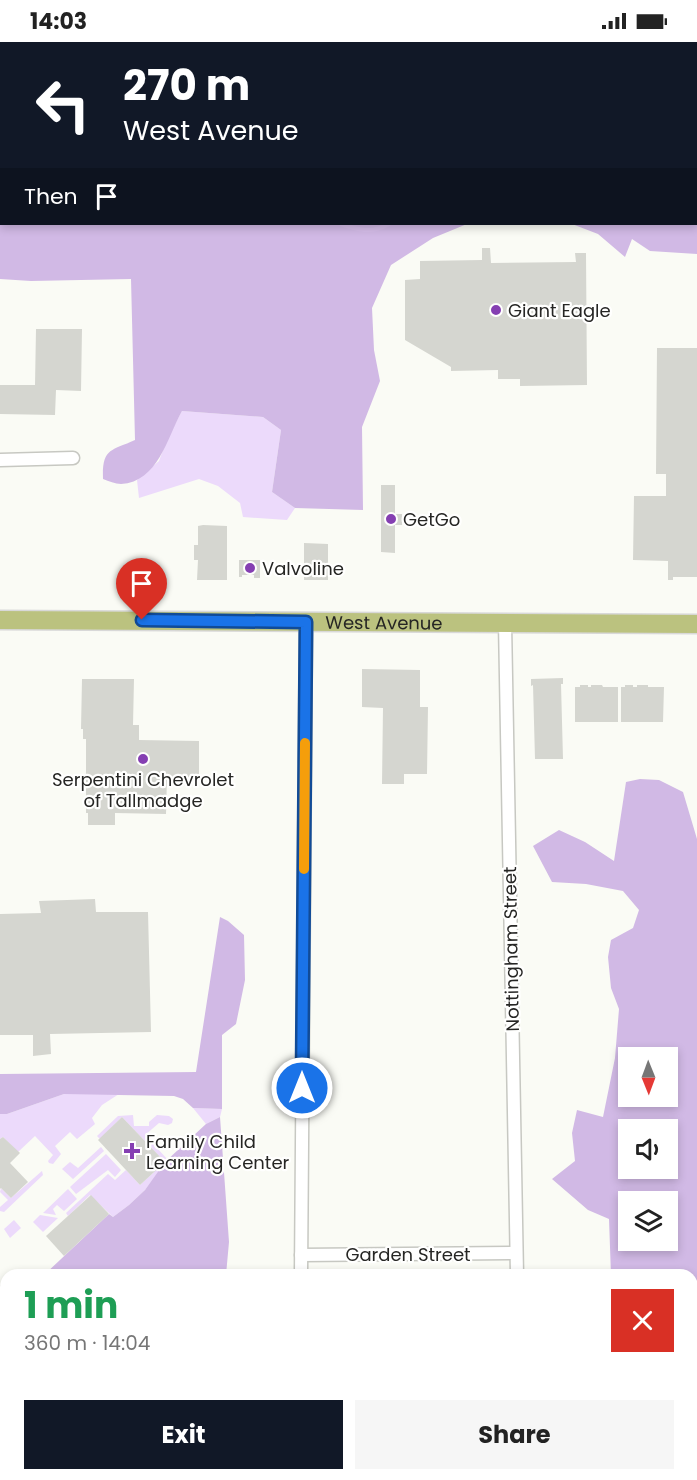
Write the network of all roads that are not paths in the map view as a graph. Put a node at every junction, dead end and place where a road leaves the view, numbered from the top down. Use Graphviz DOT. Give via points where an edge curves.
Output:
graph roads {
  1 [pos="73,458"];
  2 [pos="0,460"];
  3 [pos="0,620"];
  4 [pos="306,622"];
  5 [pos="505,623"];
  6 [pos="697,624"];
  7 [pos="516,1253"];
  8 [pos="300,1255"];
  9 [pos="301,1269"];
  10 [pos="517,1269"];
  1 -- 2 [label="street"];
  3 -- 4 [label="main road, West Avenue"];
  4 -- 5 [label="main road, West Avenue"];
  4 -- 8 [label="street"];
  5 -- 6 [label="main road, West Avenue"];
  5 -- 7 [label="street, Nottingham Street"];
  7 -- 8 [label="street, Garden Street"];
  7 -- 10 [label="street, Nottingham Street"];
  8 -- 9 [label="street"];
}
